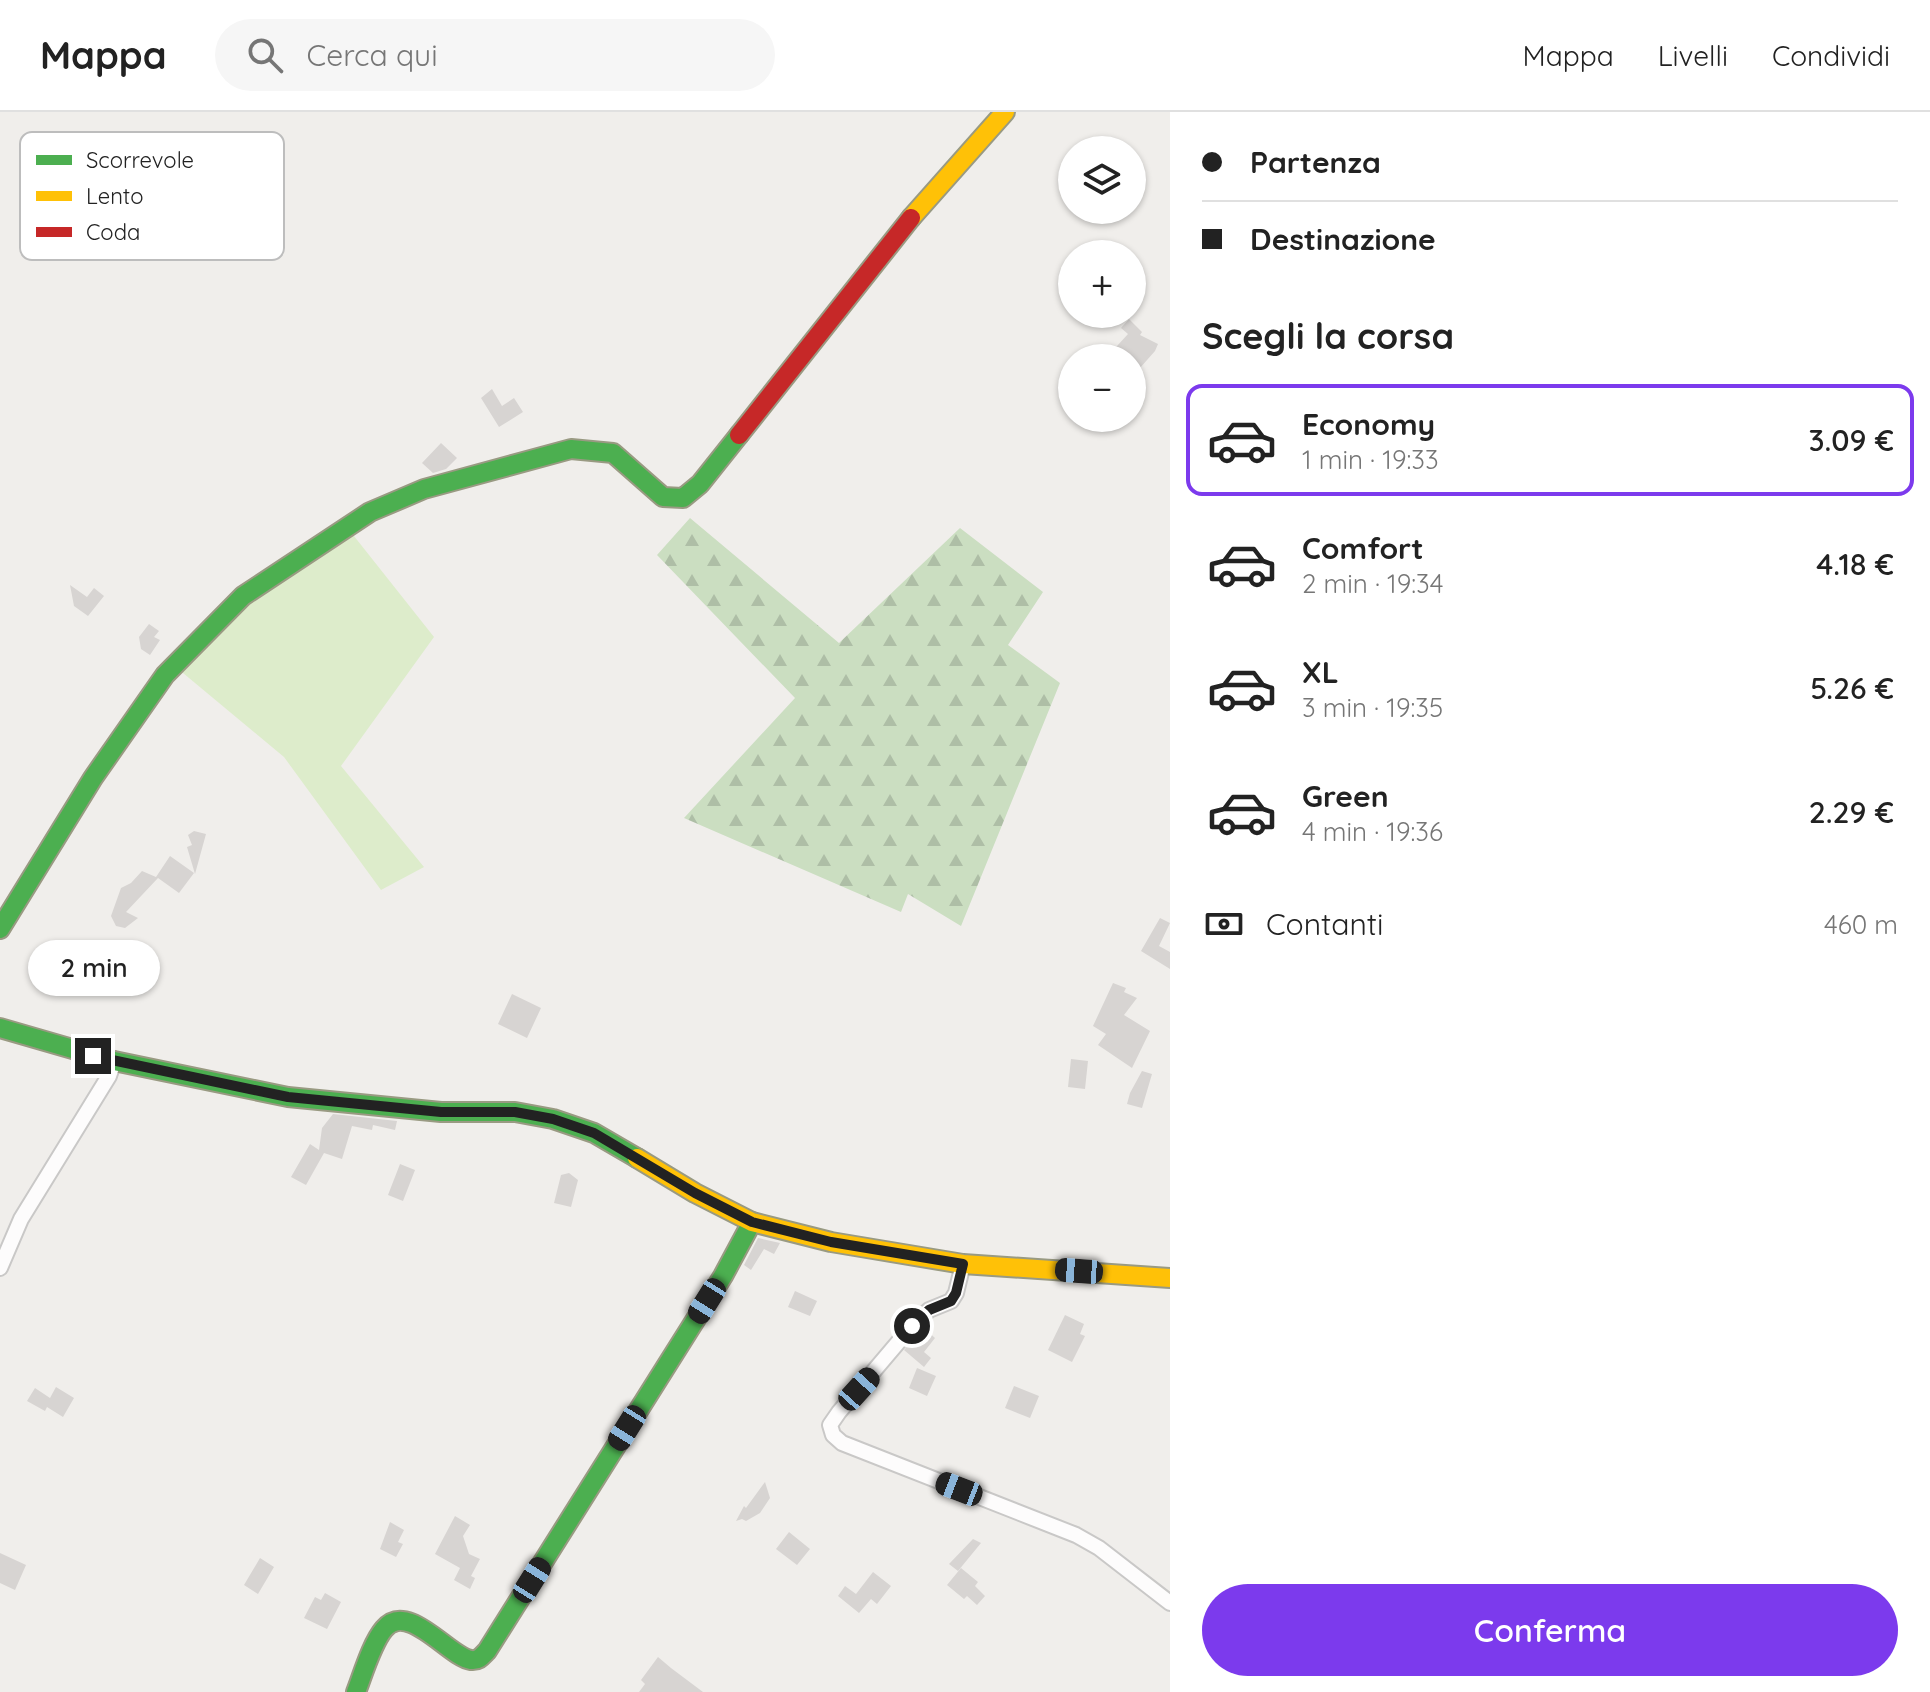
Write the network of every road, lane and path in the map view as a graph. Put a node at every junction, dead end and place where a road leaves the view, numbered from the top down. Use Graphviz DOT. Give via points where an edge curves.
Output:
graph roads {
  1 [pos="1005,112"];
  2 [pos="0,929"];
  3 [pos="0,1028"];
  4 [pos="114,1061"];
  5 [pos="752,1222"];
  6 [pos="963,1264"];
  7 [pos="0,1268"];
  8 [pos="1170,1278"];
  9 [pos="1170,1603"];
  10 [pos="356,1692"];
  1 -- 2 [label="street" via="924,201 700,484 683,498 663,497 613,453 571,449 386,504 243,596 165,675 93,778"];
  3 -- 4 [label="street"];
  4 -- 5 [label="street" via="288,1097 553,1119 594,1133"];
  4 -- 7 [label="street" via="21,1219"];
  5 -- 6 [label="street" via="831,1242"];
  5 -- 10 [label="street" via="487,1651 469,1660 398,1620 381,1632"];
  6 -- 8 [label="street"];
  6 -- 9 [label="street" via="951,1301 929,1310 912,1326 839,1412 830,1425 833,1435 1076,1535"];
}
